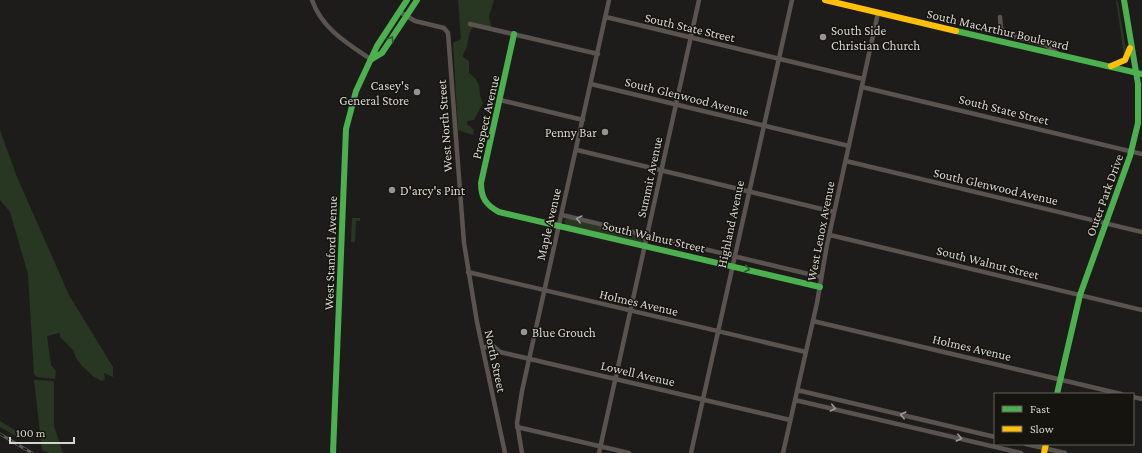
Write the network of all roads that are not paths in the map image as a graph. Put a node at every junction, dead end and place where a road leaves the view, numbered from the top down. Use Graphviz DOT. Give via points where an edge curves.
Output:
graph roads {
  1 [pos="312,0"];
  2 [pos="407,0"];
  3 [pos="417,0"];
  4 [pos="610,0"];
  5 [pos="699,0"];
  6 [pos="792,0"];
  7 [pos="825,0"];
  8 [pos="1124,0"];
  9 [pos="846,2"];
  10 [pos="400,12"];
  11 [pos="878,13"];
  12 [pos="406,16"];
  13 [pos="606,17"];
  14 [pos="1000,17"];
  15 [pos="470,24"];
  16 [pos="514,34"];
  17 [pos="692,38"];
  18 [pos="1130,46"];
  19 [pos="598,54"];
  20 [pos="1060,55"];
  21 [pos="778,59"];
  22 [pos="372,60"];
  23 [pos="1108,66"];
  24 [pos="1139,74"];
  25 [pos="863,79"];
  26 [pos="591,84"];
  27 [pos="862,87"];
  28 [pos="1140,97"];
  29 [pos="500,100"];
  30 [pos="677,105"];
  31 [pos="583,120"];
  32 [pos="764,126"];
  33 [pos="849,146"];
  34 [pos="577,150"];
  35 [pos="1131,151"];
  36 [pos="1142,154"];
  37 [pos="846,161"];
  38 [pos="662,172"];
  39 [pos="749,192"];
  40 [pos="486,204"];
  41 [pos="834,212"];
  42 [pos="562,215"];
  43 [pos="1106,223"];
  44 [pos="559,226"];
  45 [pos="1142,232"];
  46 [pos="830,235"];
  47 [pos="648,236"];
  48 [pos="645,246"];
  49 [pos="734,257"];
  50 [pos="733,266"];
  51 [pos="468,272"];
  52 [pos="821,277"];
  53 [pos="820,287"];
  54 [pos="544,291"];
  55 [pos="1080,295"];
  56 [pos="1142,310"];
  57 [pos="631,312"];
  58 [pos="815,322"];
  59 [pos="718,332"];
  60 [pos="482,348"];
  61 [pos="806,352"];
  62 [pos="529,358"];
  63 [pos="616,379"];
  64 [pos="1060,380"];
  65 [pos="797,390"];
  66 [pos="1057,393"];
  67 [pos="1117,393"];
  68 [pos="703,399"];
  69 [pos="795,400"];
  70 [pos="790,420"];
  71 [pos="924,420"];
  72 [pos="517,427"];
  73 [pos="921,429"];
  74 [pos="994,437"];
  75 [pos="1031,445"];
  76 [pos="601,446"];
  77 [pos="1045,448"];
  78 [pos="333,453"];
  79 [pos="505,453"];
  80 [pos="522,453"];
  81 [pos="599,453"];
  82 [pos="629,453"];
  83 [pos="691,453"];
  84 [pos="783,453"];
  85 [pos="1021,453"];
  86 [pos="1065,453"];
  1 -- 22 [label="street" via="328,28"];
  2 -- 10 [label="street, West Stanford Avenue"];
  3 -- 12 [label="street, West Stanford Avenue"];
  4 -- 13 [label="street, Maple Avenue"];
  5 -- 17 [label="street, Summit Avenue"];
  6 -- 21 [label="street, Highland Avenue"];
  7 -- 9 [label="street, South MacArthur Boulevard"];
  8 -- 18 [label="street, Outer Park Drive"];
  9 -- 11 [label="street, South MacArthur Boulevard"];
  10 -- 12 [label="street, West North Street"];
  10 -- 22 [label="street, West Stanford Avenue" via="377,46"];
  11 -- 20 [label="street, South MacArthur Boulevard"];
  11 -- 25 [label="street, West Lenox Avenue"];
  22 -- 12 [label="street, West Stanford Avenue, one-way" via="382,53"];
  12 -- 51 [label="street, West North Street" via="444,28 448,33 458,177"];
  13 -- 17 [label="street, South State Street"];
  13 -- 19 [label="street, Maple Avenue"];
  14 -- 20 [label="street" via="1001,28 1006,34 1046,45"];
  15 -- 16 [label="street"];
  16 -- 19 [label="street"];
  16 -- 29 [label="street, Prospect Avenue"];
  17 -- 21 [label="street, South State Street"];
  17 -- 30 [label="street, Summit Avenue"];
  18 -- 23 [label="street" via="1125,60"];
  18 -- 24 [label="street, Outer Park Drive"];
  19 -- 26 [label="street, Maple Avenue"];
  20 -- 23 [label="street, South MacArthur Boulevard"];
  21 -- 25 [label="street, South State Street"];
  21 -- 32 [label="street, Highland Avenue"];
  22 -- 78 [label="street, West Stanford Avenue" via="354,97 345,137"];
  23 -- 24 [label="street, South MacArthur Boulevard"];
  24 -- 28 [label="street, Outer Park Drive"];
  25 -- 27 [label="street, West Lenox Avenue"];
  26 -- 30 [label="street, South Glenwood Avenue"];
  26 -- 31 [label="street, Maple Avenue"];
  27 -- 33 [label="street, West Lenox Avenue"];
  27 -- 35 [label="street, South State Street"];
  28 -- 35 [label="street, Outer Park Drive" via="1138,123"];
  29 -- 31 [label="street"];
  29 -- 40 [label="street, Prospect Avenue" via="481,183 481,196"];
  30 -- 32 [label="street, South Glenwood Avenue"];
  30 -- 38 [label="street, Summit Avenue"];
  31 -- 34 [label="street, Maple Avenue"];
  32 -- 33 [label="street, South Glenwood Avenue"];
  32 -- 39 [label="street, Highland Avenue"];
  33 -- 37 [label="street, West Lenox Avenue"];
  34 -- 38 [label="street"];
  34 -- 42 [label="street, Maple Avenue"];
  35 -- 36 [label="street, South State Street"];
  35 -- 43 [label="street, Outer Park Drive"];
  37 -- 41 [label="street, West Lenox Avenue"];
  37 -- 43 [label="street, South Glenwood Avenue"];
  38 -- 39 [label="street"];
  38 -- 47 [label="street, Summit Avenue"];
  39 -- 41 [label="street"];
  39 -- 49 [label="street, Highland Avenue"];
  40 -- 44 [label="street, South Walnut Street" via="499,212"];
  41 -- 46 [label="street, West Lenox Avenue"];
  42 -- 44 [label="street, Maple Avenue"];
  47 -- 42 [label="street, South Walnut Street, one-way"];
  43 -- 45 [label="street, South Glenwood Avenue"];
  43 -- 55 [label="street, Outer Park Drive"];
  44 -- 48 [label="street, South Walnut Street"];
  44 -- 54 [label="street, Maple Avenue"];
  46 -- 52 [label="street, West Lenox Avenue"];
  46 -- 55 [label="street, South Walnut Street"];
  47 -- 48 [label="street, Summit Avenue"];
  47 -- 49 [label="street, South Walnut Street"];
  48 -- 50 [label="street, South Walnut Street"];
  48 -- 57 [label="street, Summit Avenue"];
  49 -- 50 [label="street, Highland Avenue"];
  49 -- 52 [label="street, South Walnut Street"];
  50 -- 53 [label="street, South Walnut Street, one-way"];
  50 -- 59 [label="street, Highland Avenue"];
  51 -- 54 [label="street, Holmes Avenue"];
  51 -- 60 [label="street, North Street"];
  52 -- 53 [label="street, West Lenox Avenue"];
  53 -- 58 [label="street, West Lenox Avenue"];
  54 -- 57 [label="street, Holmes Avenue"];
  54 -- 62 [label="street, Maple Avenue"];
  55 -- 56 [label="street, South Walnut Street"];
  55 -- 64 [label="street, Outer Park Drive"];
  57 -- 59 [label="street, Holmes Avenue"];
  57 -- 63 [label="street, Summit Avenue"];
  58 -- 61 [label="street, West Lenox Avenue"];
  58 -- 64 [label="street, Holmes Avenue"];
  59 -- 61 [label="street, Holmes Avenue"];
  59 -- 68 [label="street, Highland Avenue"];
  60 -- 62 [label="street, Lowell Avenue" via="492,345 500,352"];
  60 -- 79 [label="street, North Street"];
  61 -- 65 [label="street, West Lenox Avenue"];
  62 -- 63 [label="street, Lowell Avenue"];
  62 -- 72 [label="street, Maple Avenue"];
  63 -- 68 [label="street, Lowell Avenue"];
  63 -- 76 [label="street, Summit Avenue"];
  64 -- 66 [label="street, Outer Park Drive"];
  64 -- 67 [label="street, Holmes Avenue"];
  65 -- 69 [label="street, West Lenox Avenue"];
  71 -- 65 [label="street, one-way"];
  68 -- 70 [label="street, Lowell Avenue"];
  68 -- 83 [label="street, Highland Avenue"];
  69 -- 70 [label="street, West Lenox Avenue"];
  69 -- 73 [label="street, one-way"];
  70 -- 84 [label="street, West Lenox Avenue"];
  71 -- 73 [label="street"];
  71 -- 74 [label="street"];
  72 -- 76 [label="street"];
  72 -- 80 [label="street, Maple Avenue"];
  73 -- 85 [label="street, one-way"];
  75 -- 77 [label="street"];
  76 -- 81 [label="street, Summit Avenue"];
  76 -- 82 [label="street"];
  77 -- 86 [label="street"];
}
